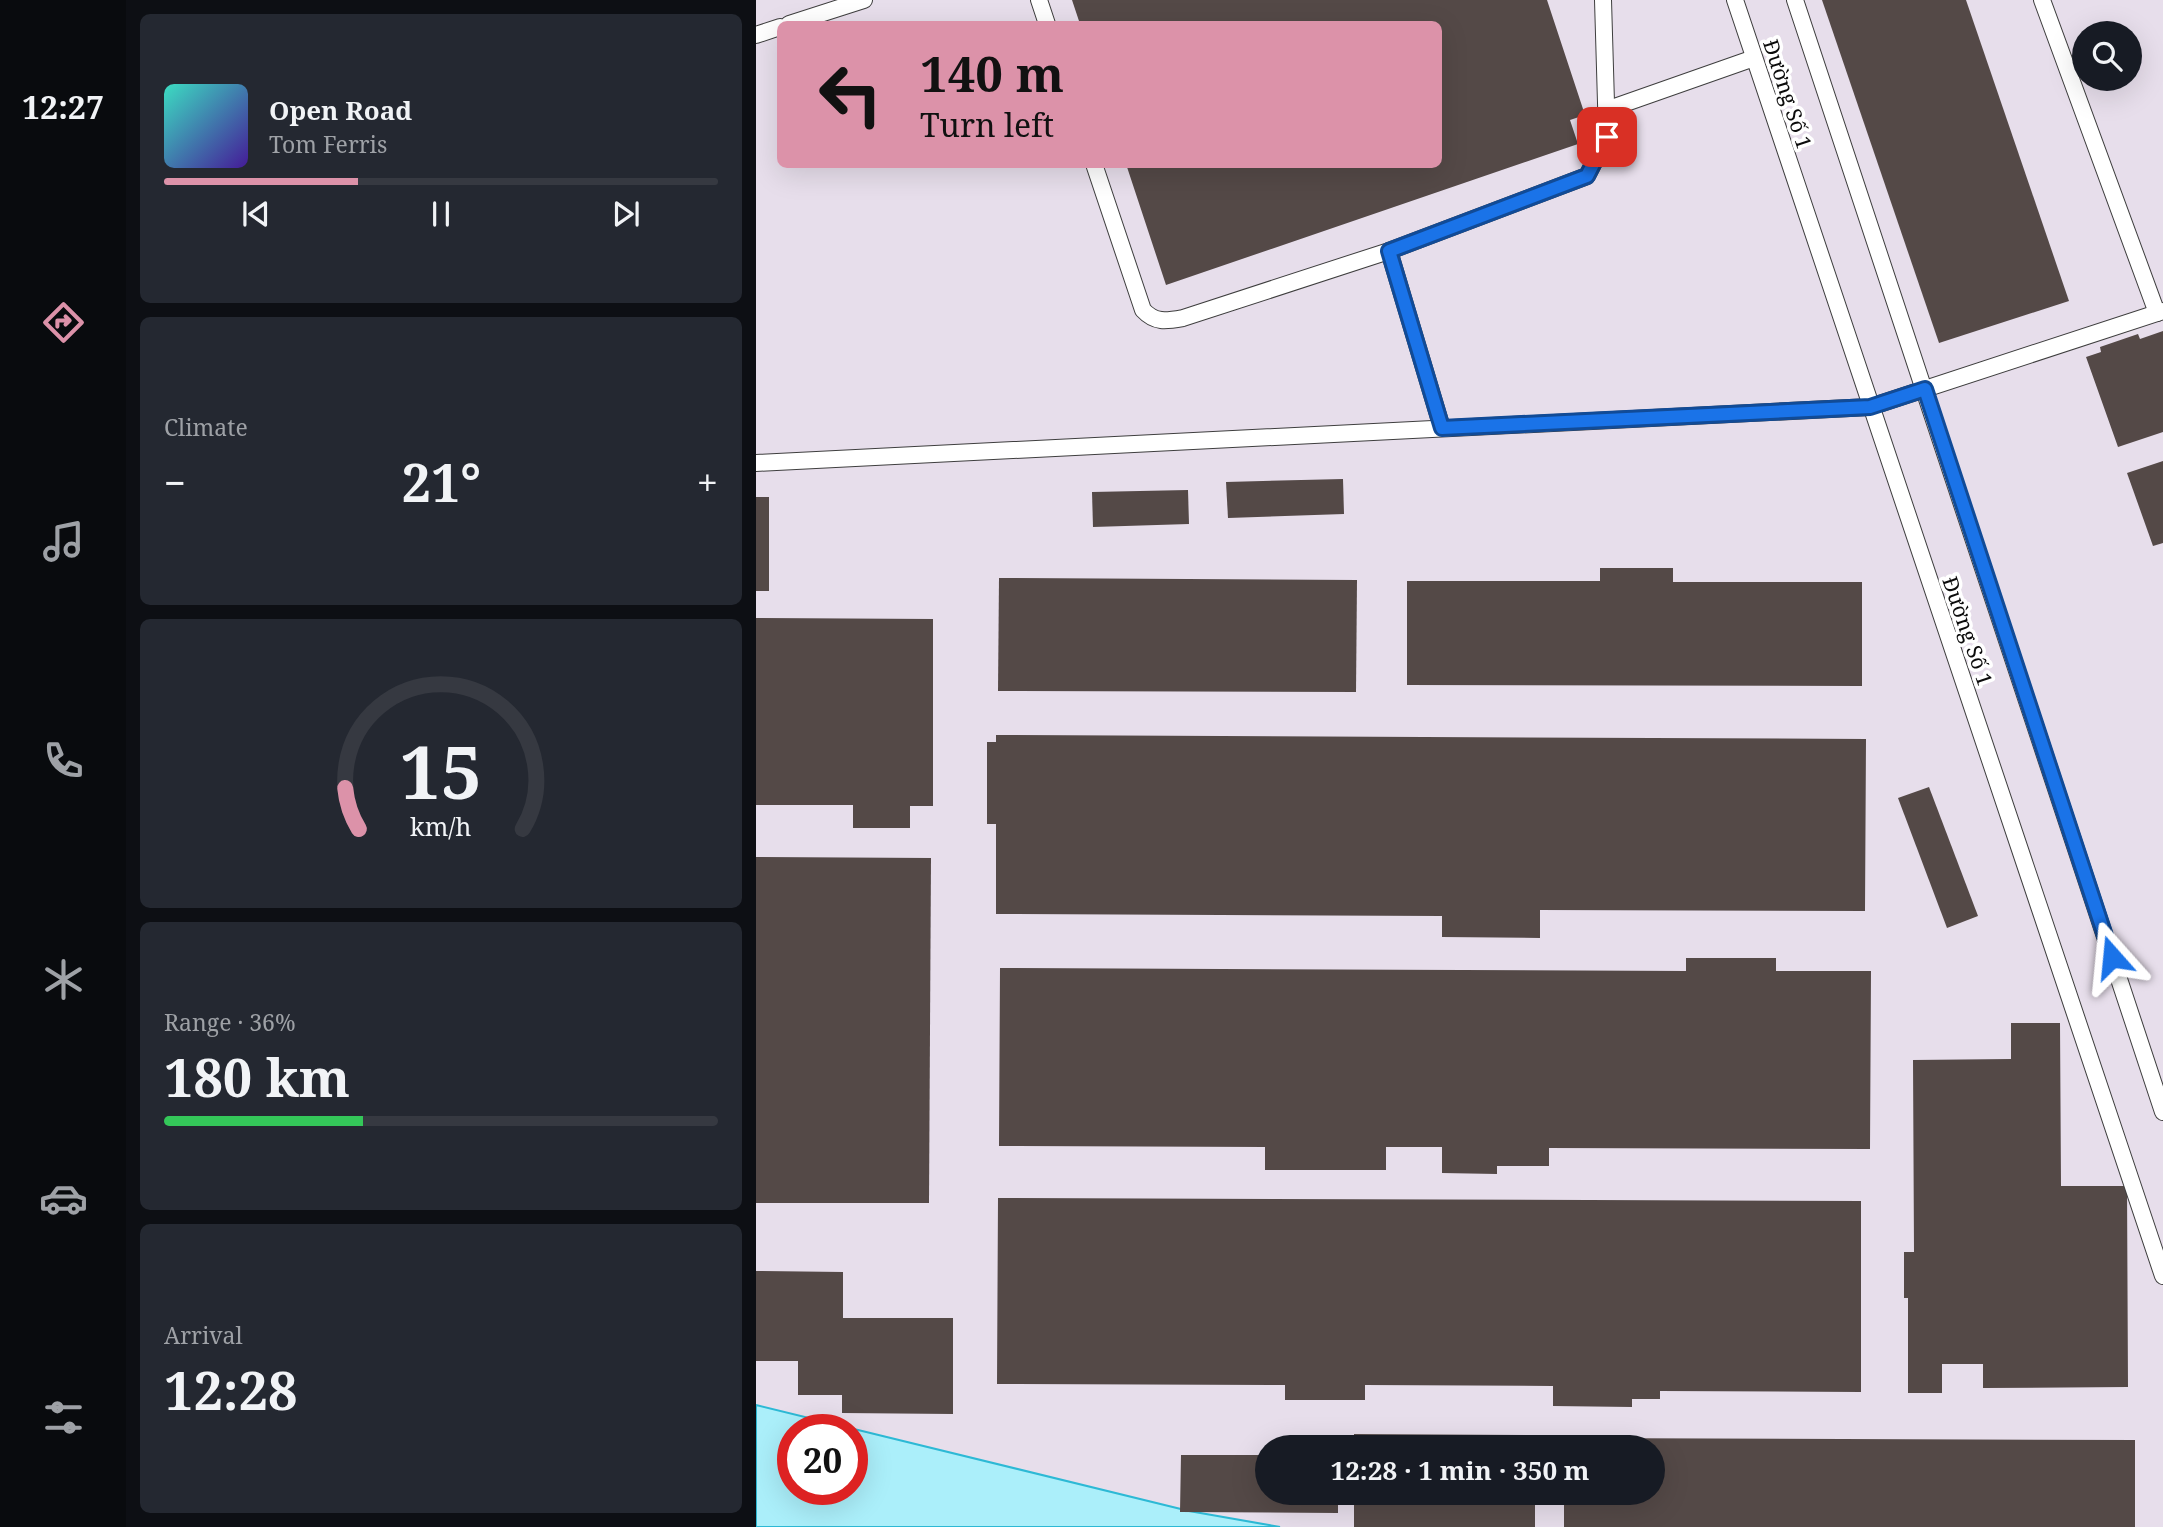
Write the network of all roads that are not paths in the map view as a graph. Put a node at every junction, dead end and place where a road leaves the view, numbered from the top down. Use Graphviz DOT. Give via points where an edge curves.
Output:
graph roads {
  1 [pos="864,0"];
  2 [pos="1039,0"];
  3 [pos="1603,0"];
  4 [pos="1735,0"];
  5 [pos="1795,0"];
  6 [pos="2042,0"];
  7 [pos="798,21"];
  8 [pos="1046,21"];
  9 [pos="777,28"];
  10 [pos="756,36"];
  11 [pos="1754,58"];
  12 [pos="1606,110"];
  13 [pos="1095,168"];
  14 [pos="1389,251"];
  15 [pos="2160,312"];
  16 [pos="1925,389"];
  17 [pos="1870,407"];
  18 [pos="1442,428"];
  19 [pos="756,463"];
  20 [pos="2163,1112"];
  21 [pos="2163,1276"];
  1 -- 7 [label="lane"];
  2 -- 8 [label="lane"];
  3 -- 12 [label="lane"];
  4 -- 11 [label="lane, Đường Số 1"];
  5 -- 16 [label="lane, Đường Số 1"];
  6 -- 15 [label="lane"];
  9 -- 10 [label="lane"];
  11 -- 12 [label="lane"];
  11 -- 17 [label="lane, Đường Số 1"];
  12 -- 14 [label="lane" via="1607,137 1587,176"];
  13 -- 14 [label="lane" via="1143,310 1152,319 1183,318"];
  14 -- 18 [label="lane"];
  15 -- 16 [label="lane"];
  16 -- 17 [label="lane"];
  16 -- 20 [label="lane, Đường Số 1"];
  17 -- 18 [label="lane"];
  17 -- 21 [label="lane, Đường Số 1"];
  18 -- 19 [label="lane"];
}
